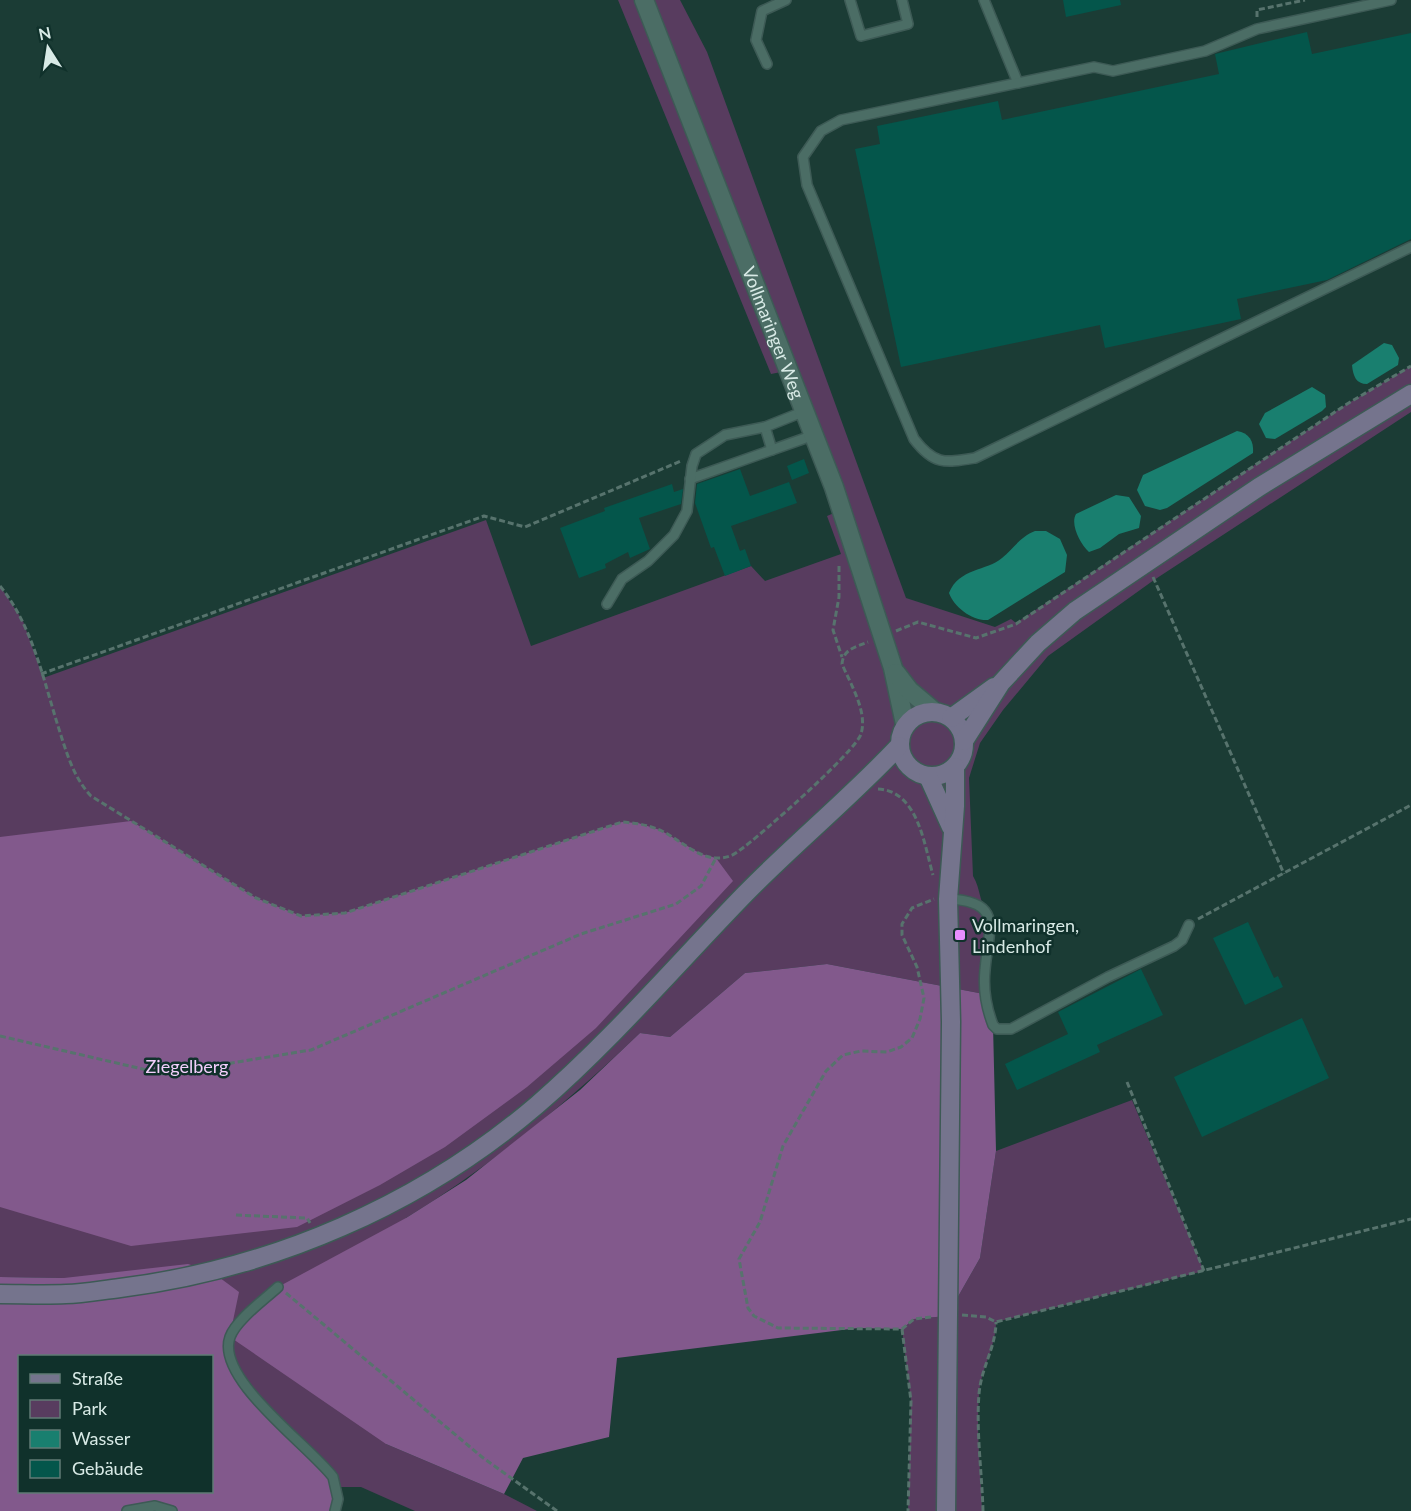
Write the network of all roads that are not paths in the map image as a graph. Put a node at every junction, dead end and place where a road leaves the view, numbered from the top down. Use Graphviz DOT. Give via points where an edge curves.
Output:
graph roads {
  1 [pos="644,0"];
  2 [pos="786,0"];
  3 [pos="850,0"];
  4 [pos="902,0"];
  5 [pos="984,0"];
  6 [pos="1391,0"];
  7 [pos="766,64"];
  8 [pos="1018,83"];
  9 [pos="1411,247"];
  10 [pos="1411,394"];
  11 [pos="805,411"];
  12 [pos="765,427"];
  13 [pos="814,435"];
  14 [pos="772,450"];
  15 [pos="690,479"];
  16 [pos="607,604"];
  17 [pos="893,668"];
  18 [pos="1001,683"];
  19 [pos="943,715"];
  20 [pos="905,724"];
  21 [pos="964,741"];
  22 [pos="899,746"];
  23 [pos="909,767"];
  24 [pos="955,767"];
  25 [pos="928,776"];
  26 [pos="860,788"];
  27 [pos="952,832"];
  28 [pos="948,899"];
  29 [pos="1189,925"];
  30 [pos="278,1287"];
  31 [pos="0,1294"];
  32 [pos="127,1511"];
  33 [pos="172,1511"];
  34 [pos="335,1511"];
  35 [pos="946,1511"];
  1 -- 11 [label="street, Vollmaringer Weg"];
  2 -- 7 [label="lane" via="762,11 756,40"];
  3 -- 4 [label="lane" via="861,36 908,24"];
  5 -- 8 [label="lane"];
  6 -- 8 [label="lane" via="1257,29 1205,51 1113,71 1094,67"];
  8 -- 9 [label="lane" via="841,120 821,131 803,156 807,185 914,439 927,456 946,463 975,458"];
  10 -- 18 [label="street" via="1259,487 1075,611"];
  11 -- 12 [label="lane"];
  11 -- 13 [label="street, Vollmaringer Weg"];
  12 -- 14 [label="lane"];
  12 -- 15 [label="lane" via="725,435 696,454"];
  13 -- 14 [label="lane"];
  13 -- 17 [label="street, Vollmaringer Weg"];
  14 -- 15 [label="lane"];
  15 -- 16 [label="lane" via="687,511 674,535 648,561 622,579"];
  17 -- 19 [label="street, Vollmaringer Weg" via="909,690"];
  17 -- 20 [label="street, Vollmaringer Weg"];
  18 -- 19 [label="street"];
  18 -- 21 [label="street"];
  19 -- 20 [label="street" via="915,716"];
  19 -- 21 [label="street" via="962,732"];
  20 -- 22 [label="street"];
  21 -- 24 [label="street" via="964,751"];
  22 -- 23 [label="street"];
  22 -- 26 [label="street"];
  23 -- 25 [label="street"];
  23 -- 26 [label="street"];
  24 -- 25 [label="street"];
  24 -- 27 [label="street"];
  25 -- 27 [label="street"];
  26 -- 31 [label="street" via="804,834 536,1106 449,1168 383,1207 320,1237 212,1272 68,1294"];
  27 -- 28 [label="street"];
  28 -- 29 [label="lane" via="973,902 989,915 992,926 984,994 993,1025 1002,1030 1174,946 1182,940"];
  28 -- 35 [label="street" via="951,1022"];
  30 -- 34 [label="lane" via="244,1318 230,1337 229,1356 242,1383 333,1477 338,1499"];
  32 -- 33 [label="lane" via="155,1506"];
}
